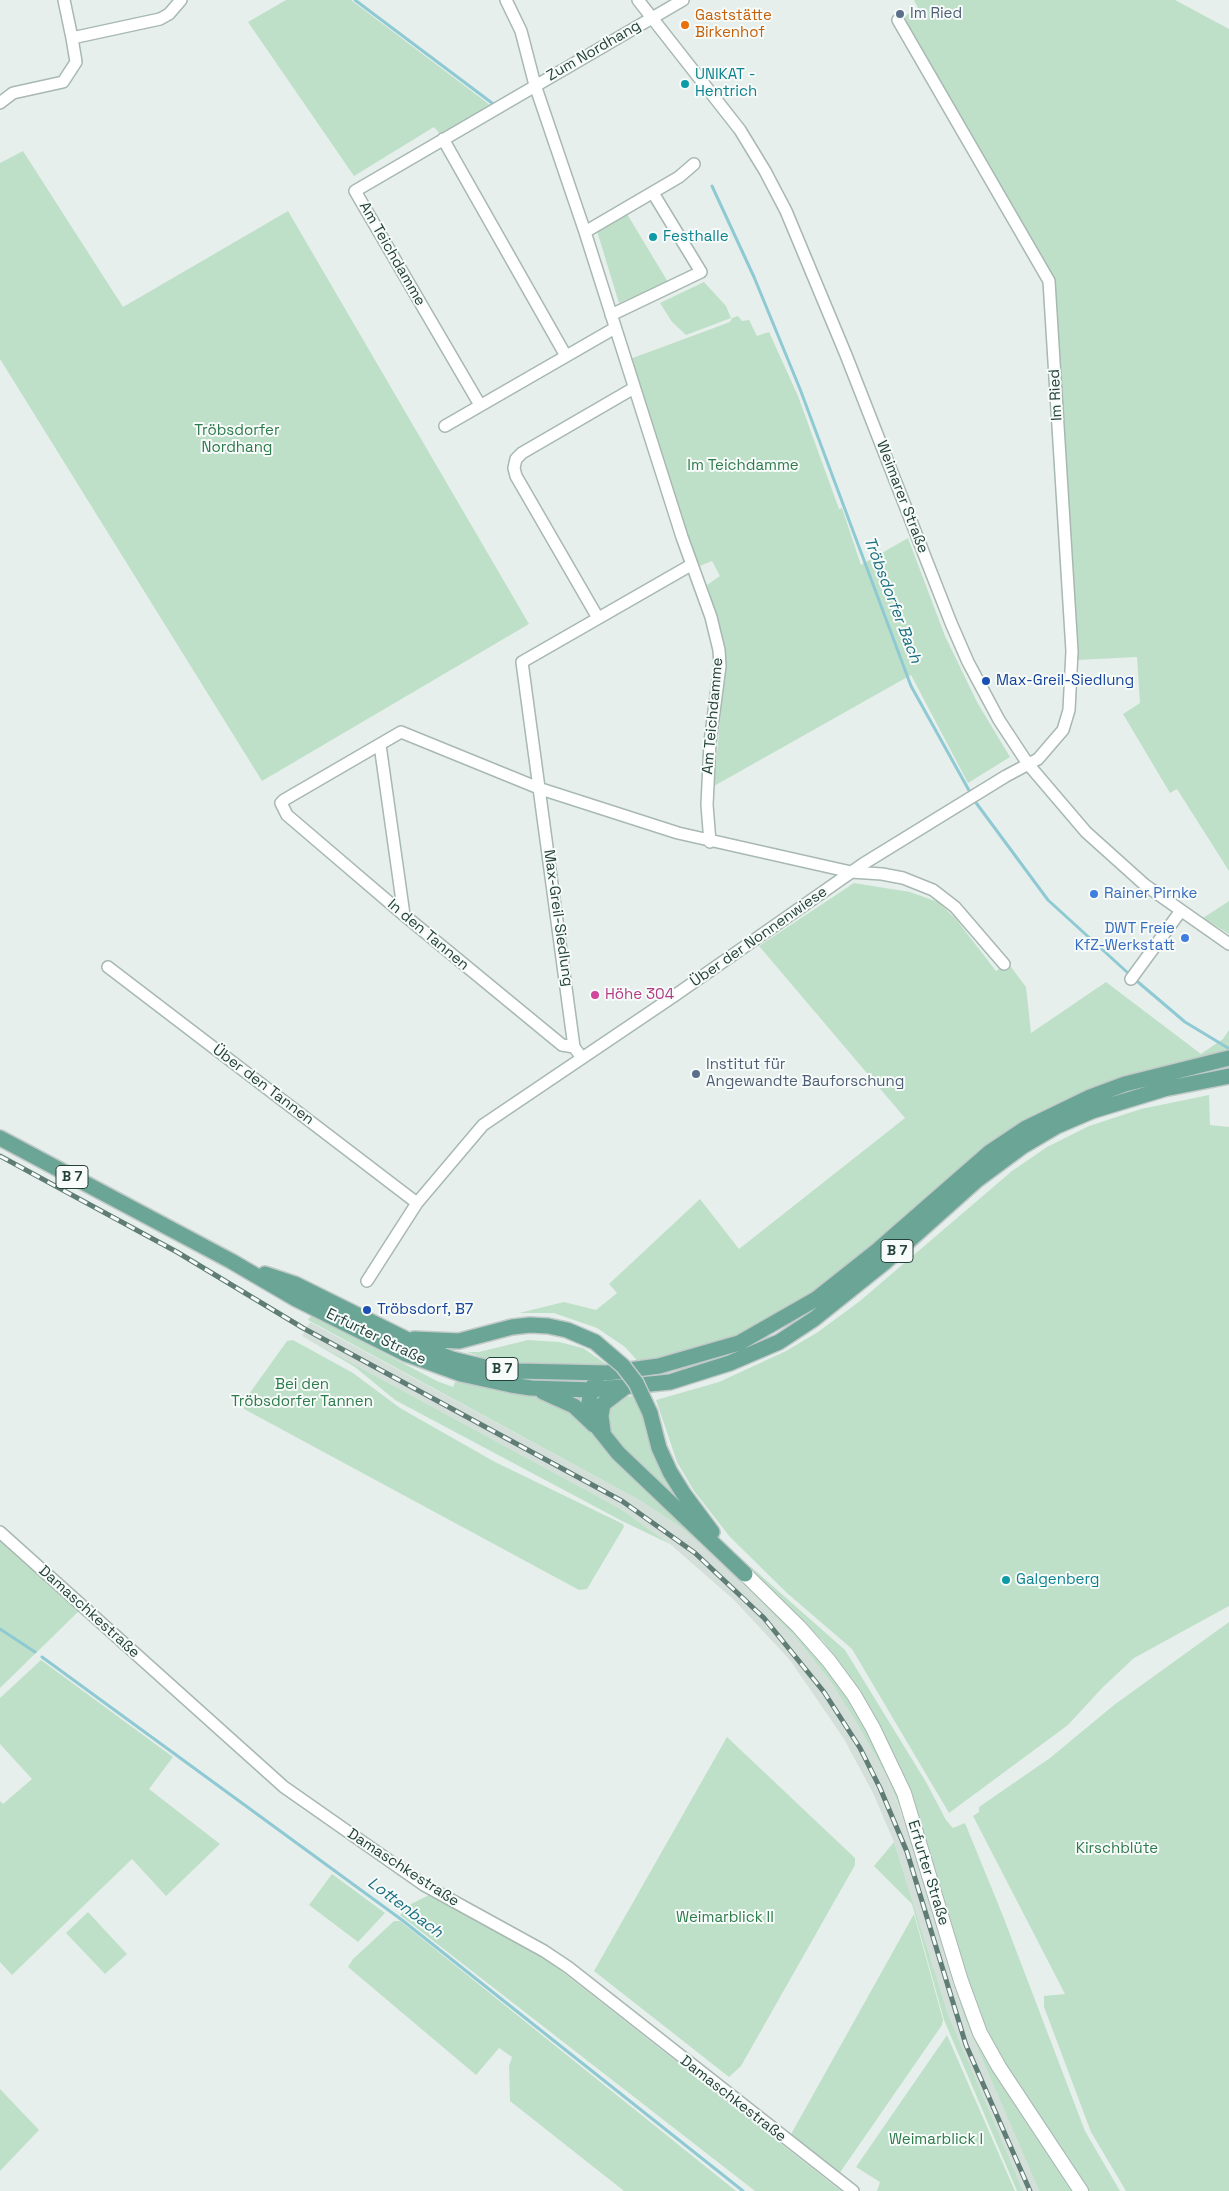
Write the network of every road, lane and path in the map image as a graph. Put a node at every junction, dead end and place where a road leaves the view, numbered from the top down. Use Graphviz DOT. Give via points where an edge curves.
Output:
graph roads {
  1 [pos="64,0"];
  2 [pos="181,0"];
  3 [pos="506,0"];
  4 [pos="638,0"];
  5 [pos="683,0"];
  6 [pos="652,17"];
  7 [pos="898,20"];
  8 [pos="72,38"];
  9 [pos="535,85"];
  10 [pos="0,103"];
  11 [pos="443,139"];
  12 [pos="694,164"];
  13 [pos="653,193"];
  14 [pos="585,232"];
  15 [pos="611,315"];
  16 [pos="615,328"];
  17 [pos="566,356"];
  18 [pos="634,388"];
  19 [pos="480,405"];
  20 [pos="445,426"];
  21 [pos="691,564"];
  22 [pos="598,618"];
  23 [pos="380,744"];
  24 [pos="1028,764"];
  25 [pos="541,789"];
  26 [pos="710,842"];
  27 [pos="850,872"];
  28 [pos="1180,912"];
  29 [pos="404,915"];
  30 [pos="1229,944"];
  31 [pos="1004,964"];
  32 [pos="108,967"];
  33 [pos="1131,979"];
  34 [pos="574,1047"];
  35 [pos="582,1058"];
  36 [pos="1229,1058"];
  37 [pos="1229,1076"];
  38 [pos="0,1138"];
  39 [pos="418,1203"];
  40 [pos="231,1262"];
  41 [pos="367,1281"];
  42 [pos="402,1339"];
  43 [pos="607,1373"];
  44 [pos="626,1387"];
  45 [pos="532,1388"];
  46 [pos="591,1390"];
  47 [pos="607,1439"];
  48 [pos="0,1532"];
  49 [pos="745,1574"];
  50 [pos="852,2191"];
  51 [pos="1081,2191"];
  1 -- 8 [label="street"];
  2 -- 8 [label="street" via="160,19"];
  3 -- 9 [label="street" via="521,30"];
  4 -- 6 [label="street, Weimarer Straße"];
  5 -- 6 [label="street, Zum Nordhang"];
  6 -- 9 [label="street, Zum Nordhang"];
  6 -- 24 [label="street, Weimarer Straße" via="740,130 782,203 843,346 958,639 999,720"];
  7 -- 24 [label="street, Im Ried" via="1049,281 1072,651 1069,710 1062,730 1038,759"];
  8 -- 10 [label="street" via="76,62 63,82 13,93"];
  9 -- 11 [label="street, Am Teichdamme"];
  9 -- 14 [label="street, Am Teichdamme"];
  11 -- 17 [label="street"];
  11 -- 19 [label="street, Am Teichdamme" via="355,191"];
  12 -- 13 [label="street"];
  13 -- 14 [label="street"];
  13 -- 15 [label="street" via="701,272"];
  14 -- 15 [label="street, Am Teichdamme"];
  15 -- 16 [label="street, Am Teichdamme"];
  16 -- 17 [label="street"];
  16 -- 18 [label="street, Am Teichdamme"];
  17 -- 19 [label="street"];
  18 -- 21 [label="street, Am Teichdamme"];
  18 -- 22 [label="street" via="522,453 514,468"];
  19 -- 20 [label="street"];
  21 -- 22 [label="street"];
  21 -- 26 [label="street, Am Teichdamme" via="711,617 719,650 707,798"];
  22 -- 25 [label="street, Max-Greil-Siedlung" via="522,662"];
  23 -- 25 [label="street" via="402,732"];
  23 -- 29 [label="street"];
  23 -- 29 [label="street, In den Tannen" via="281,804 287,815"];
  24 -- 27 [label="street, Über der Nonnenwiese"];
  24 -- 28 [label="street, Weimarer Straße" via="1093,838"];
  25 -- 26 [label="street"];
  25 -- 34 [label="street, Max-Greil-Siedlung"];
  26 -- 27 [label="street"];
  27 -- 31 [label="street" via="903,878 934,890 955,908"];
  27 -- 35 [label="street, Über der Nonnenwiese"];
  28 -- 30 [label="street, Weimarer Straße"];
  28 -- 33 [label="street"];
  29 -- 34 [label="street, In den Tannen" via="562,1045"];
  32 -- 39 [label="street, Über den Tannen"];
  34 -- 35 [label="street, In den Tannen"];
  35 -- 39 [label="street, Über der Nonnenwiese" via="483,1125"];
  36 -- 43 [label="main road, B 7" via="1116,1088 1058,1111 1026,1128 990,1152 816,1300 739,1344 659,1366"];
  37 -- 44 [label="main road, B 7" via="1134,1097 1057,1126 999,1163 884,1263 814,1319 779,1342 698,1375"];
  38 -- 40 [label="main road, Erfurter Straße / B 7"];
  39 -- 41 [label="street, Über der Nonnenwiese"];
  40 -- 42 [label="main road, Erfurter Straße / B 7" via="295,1284"];
  40 -- 45 [label="main road, Erfurter Straße / B 7" via="296,1299 406,1354 461,1374"];
  42 -- 43 [label="main road, B 7" via="485,1367"];
  42 -- 49 [label="main road, B 7, bridge" via="459,1341 512,1326 530,1325 568,1330 595,1342 624,1366 636,1382 676,1482"];
  43 -- 46 [label="main road"];
  44 -- 46 [label="main road, B 7"];
  44 -- 47 [label="main road" via="603,1404 600,1416"];
  45 -- 46 [label="main road, B 7"];
  45 -- 47 [label="main road" via="574,1406"];
  46 -- 47 [label="main road" via="591,1416"];
  47 -- 49 [label="main road" via="630,1465"];
  48 -- 50 [label="street, Damaschkestraße" via="284,1787 424,1886 568,1967"];
  49 -- 51 [label="street, Erfurter Straße" via="829,1661 873,1728 907,1803 980,2033 999,2068"];
}
